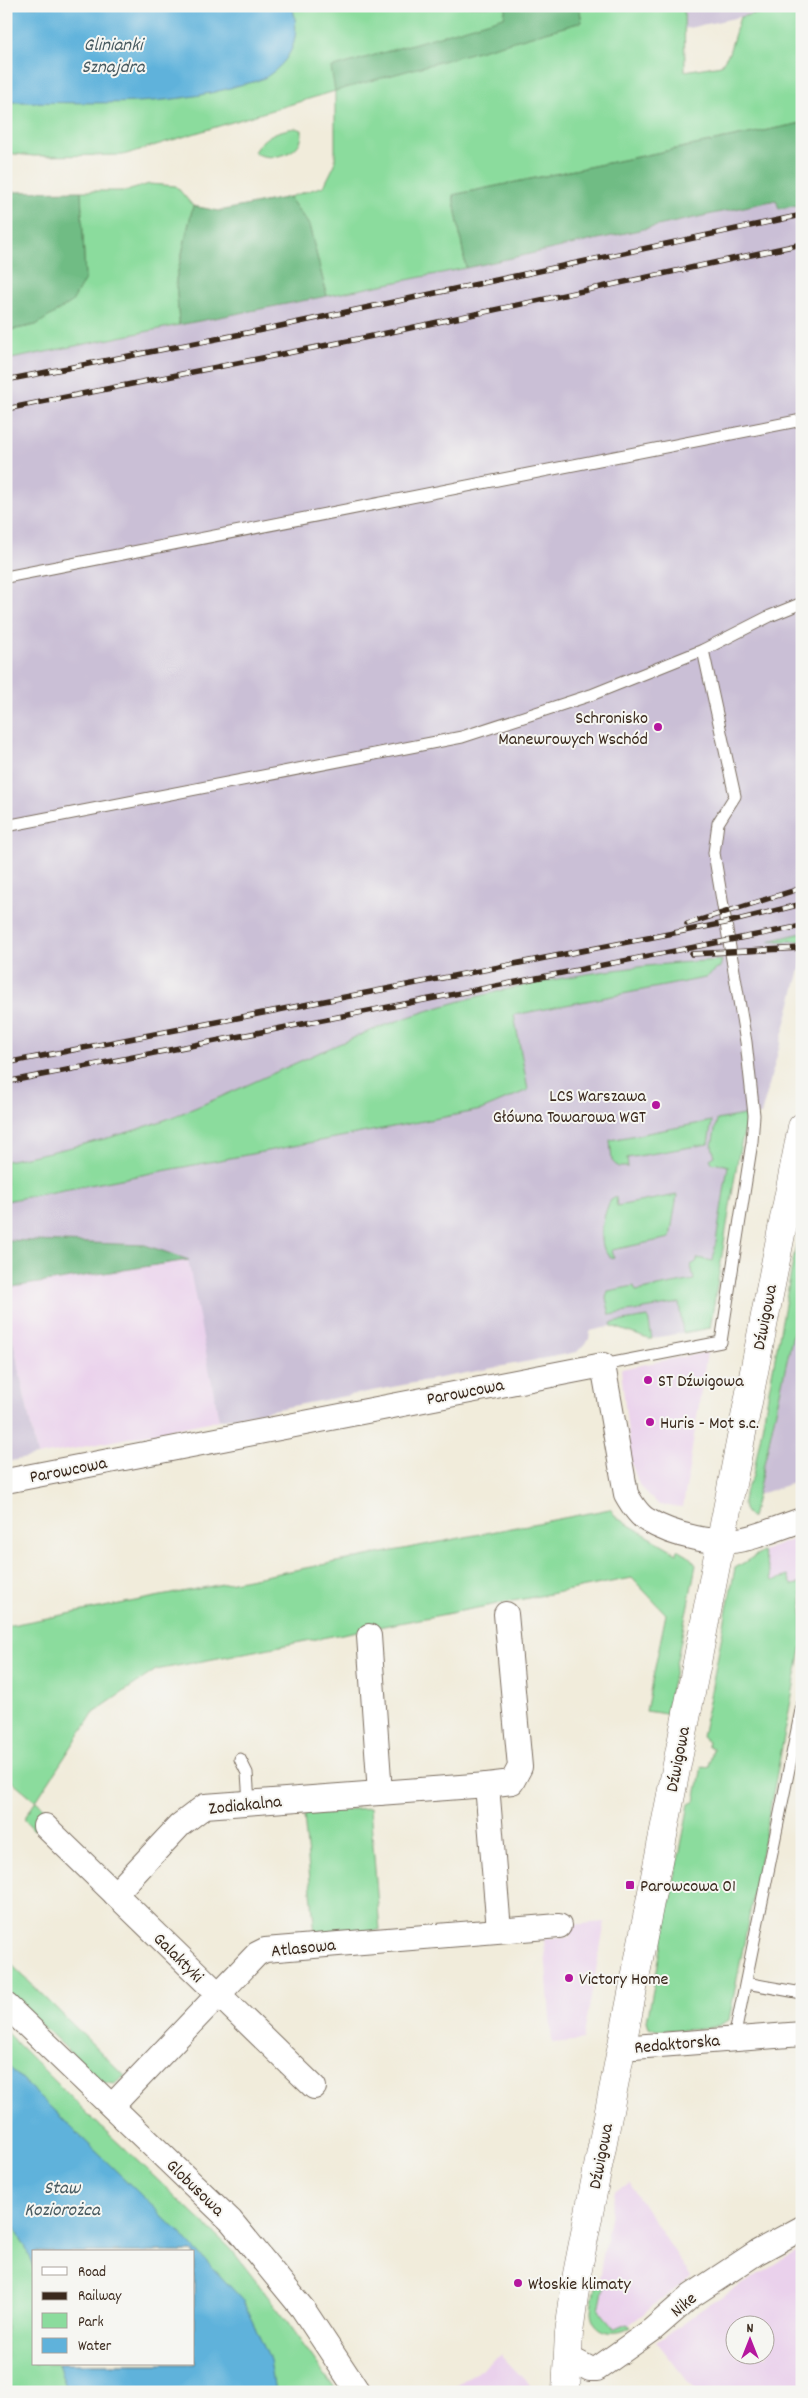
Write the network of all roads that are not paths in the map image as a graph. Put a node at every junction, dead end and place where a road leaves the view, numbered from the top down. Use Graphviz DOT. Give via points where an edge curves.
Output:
graph roads {
  1 [pos="802,420"];
  2 [pos="6,577"];
  3 [pos="802,603"];
  4 [pos="703,650"];
  5 [pos="6,826"];
  6 [pos="802,1127"];
  7 [pos="603,1364"];
  8 [pos="6,1481"];
  9 [pos="802,1520"];
  10 [pos="720,1541"];
  11 [pos="506,1614"];
  12 [pos="369,1636"];
  13 [pos="802,1705"];
  14 [pos="240,1759"];
  15 [pos="487,1785"];
  16 [pos="380,1793"];
  17 [pos="249,1802"];
  18 [pos="45,1826"];
  19 [pos="115,1894"];
  20 [pos="560,1926"];
  21 [pos="499,1930"];
  22 [pos="746,1983"];
  23 [pos="802,1993"];
  24 [pos="218,1996"];
  25 [pos="6,2005"];
  26 [pos="802,2034"];
  27 [pos="734,2039"];
  28 [pos="621,2048"];
  29 [pos="314,2087"];
  30 [pos="112,2106"];
  31 [pos="802,2228"];
  32 [pos="567,2357"];
  33 [pos="358,2392"];
  34 [pos="566,2392"];
  1 -- 2 [label="lane"];
  3 -- 4 [label="lane"];
  4 -- 5 [label="lane" via="591,695 462,737"];
  4 -- 7 [label="lane" via="735,796 718,823 714,852 746,1042 754,1115 752,1142 721,1342"];
  6 -- 10 [label="main road, Dźwigowa"];
  7 -- 8 [label="street, Parowcowa"];
  7 -- 10 [label="street" via="626,1494 632,1505 647,1520 690,1537"];
  9 -- 10 [label="street" via="743,1540"];
  10 -- 28 [label="main road, Dźwigowa"];
  11 -- 15 [label="street" via="520,1767 512,1782"];
  12 -- 16 [label="street"];
  13 -- 22 [label="lane, Redaktorska"];
  14 -- 17 [label="lane" via="247,1773"];
  15 -- 16 [label="street, Zodiakalna"];
  15 -- 21 [label="street"];
  16 -- 17 [label="street, Zodiakalna"];
  17 -- 19 [label="street, Zodiakalna" via="205,1806 196,1812"];
  18 -- 19 [label="street, Galaktyki"];
  19 -- 24 [label="street, Galaktyki"];
  20 -- 21 [label="street, Atlasowa"];
  21 -- 24 [label="street, Atlasowa" via="265,1950 257,1954"];
  22 -- 23 [label="lane"];
  22 -- 27 [label="lane, Redaktorska"];
  24 -- 29 [label="street, Galaktyki"];
  24 -- 30 [label="street, Atlasowa"];
  25 -- 30 [label="street, Globusowa"];
  26 -- 27 [label="street, Redaktorska"];
  27 -- 28 [label="street, Redaktorska"];
  28 -- 32 [label="main road, Dźwigowa" via="577,2274"];
  30 -- 33 [label="street, Globusowa" via="231,2221 303,2309"];
  31 -- 32 [label="street, Nike" via="756,2252 691,2296 652,2330 597,2369 590,2369"];
  32 -- 34 [label="main road, Dźwigowa"];
}
